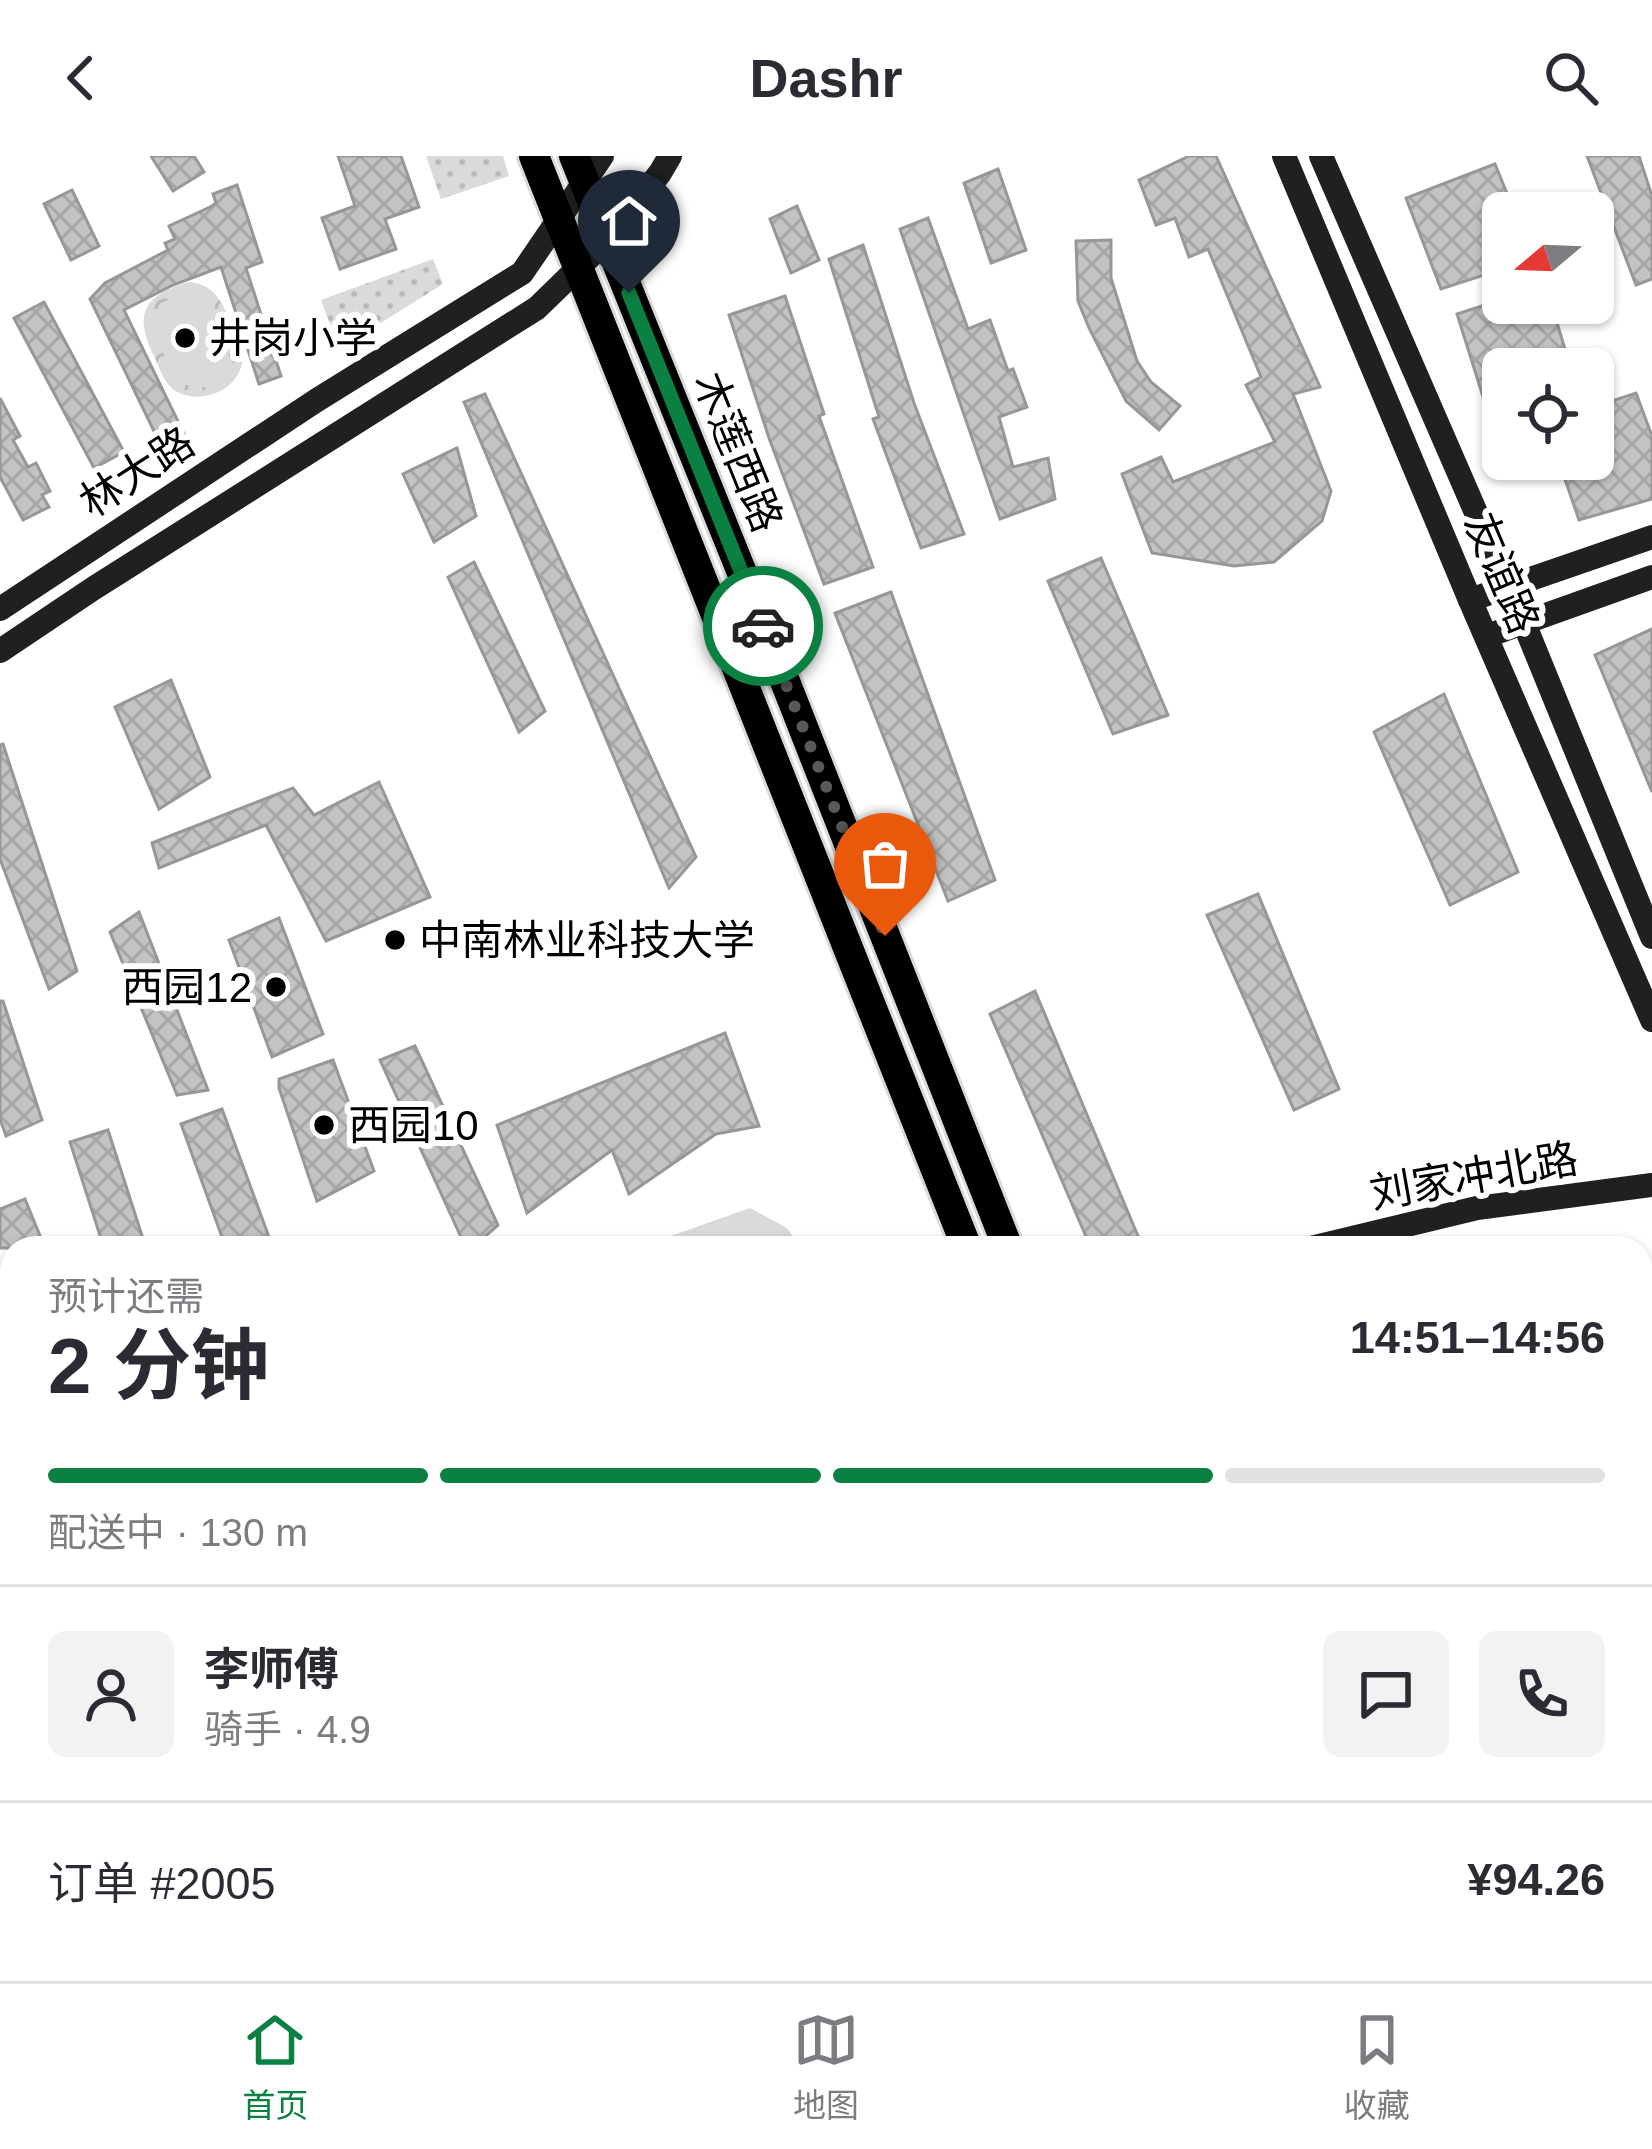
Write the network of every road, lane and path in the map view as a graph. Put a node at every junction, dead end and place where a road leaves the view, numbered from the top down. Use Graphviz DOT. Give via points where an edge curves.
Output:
graph roads {
  1 [pos="534,156"];
  2 [pos="670,156"];
  3 [pos="1284,156"];
  4 [pos="1322,156"];
  5 [pos="586,164"];
  6 [pos="558,218"];
  7 [pos="608,239"];
  8 [pos="578,268"];
  9 [pos="1652,537"];
  10 [pos="1652,577"];
  11 [pos="1508,587"];
  12 [pos="1470,600"];
  13 [pos="0,609"];
  14 [pos="1524,623"];
  15 [pos="1487,636"];
  16 [pos="0,651"];
  17 [pos="1652,937"];
  18 [pos="1652,1020"];
  19 [pos="1652,1185"];
  20 [pos="1652,1198"];
  21 [pos="962,1236"];
  22 [pos="1003,1236"];
  23 [pos="1361,1236"];
  24 [pos="1412,1236"];
  1 -- 6 [label="main road, 木莲西路"];
  2 -- 7 [label="main road"];
  3 -- 12 [label="main road, 友谊路"];
  4 -- 11 [label="main road, 友谊路"];
  5 -- 6 [label="main road, 林大路"];
  5 -- 7 [label="main road, 木莲西路"];
  6 -- 8 [label="main road, 木莲西路"];
  6 -- 13 [label="main road, 林大路" via="522,273"];
  7 -- 8 [label="main road"];
  7 -- 22 [label="main road, 木莲西路"];
  8 -- 16 [label="main road" via="537,308"];
  8 -- 21 [label="main road, 木莲西路"];
  9 -- 11 [label="main road"];
  10 -- 14 [label="main road"];
  11 -- 12 [label="main road"];
  11 -- 14 [label="main road, 友谊路"];
  12 -- 15 [label="main road, 友谊路"];
  14 -- 15 [label="main road"];
  14 -- 17 [label="main road, 友谊路"];
  15 -- 18 [label="main road, 友谊路"];
  19 -- 23 [label="main road, 刘家冲北路" via="1478,1208"];
  20 -- 24 [label="main road, 刘家冲北路"];
}
